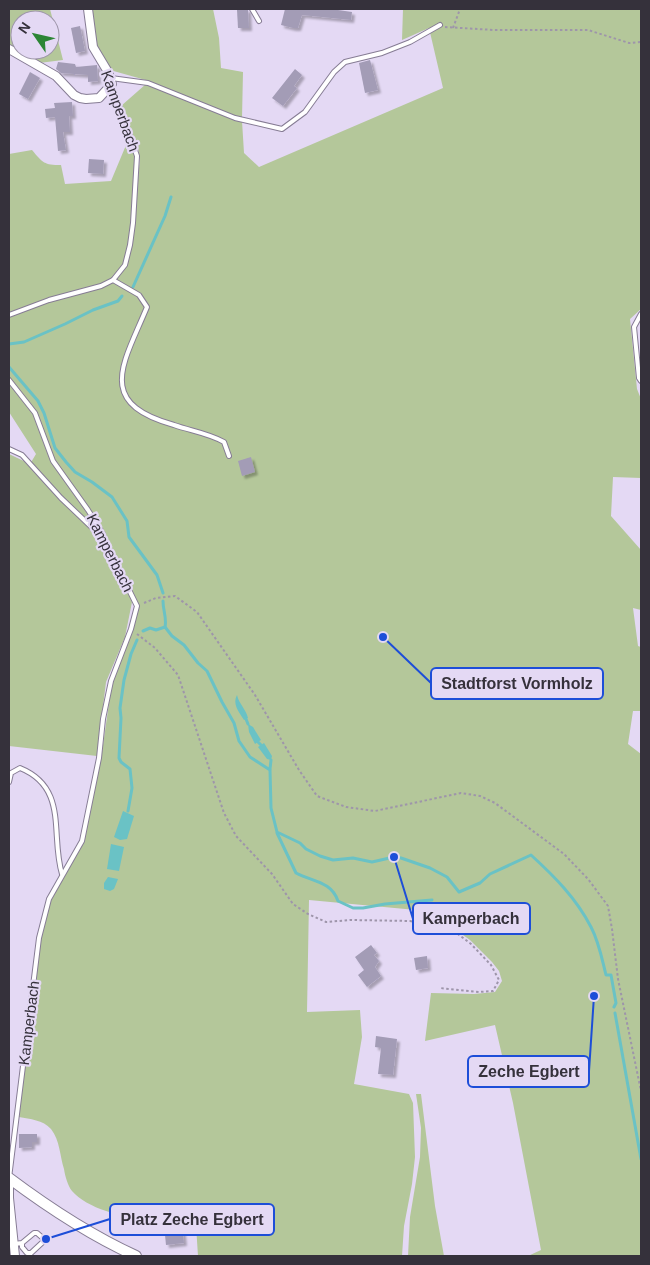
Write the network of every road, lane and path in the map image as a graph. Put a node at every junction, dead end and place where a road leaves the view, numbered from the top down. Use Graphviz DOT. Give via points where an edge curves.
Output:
graph roads {
  1 [pos="88,9"];
  2 [pos="252,9"];
  3 [pos="460,9"];
  4 [pos="259,21"];
  5 [pos="440,25"];
  6 [pos="641,42"];
  7 [pos="9,49"];
  8 [pos="111,81"];
  9 [pos="113,280"];
  10 [pos="641,314"];
  11 [pos="9,315"];
  12 [pos="9,380"];
  13 [pos="641,381"];
  14 [pos="9,449"];
  15 [pos="229,456"];
  16 [pos="104,539"];
  17 [pos="137,606"];
  18 [pos="131,629"];
  19 [pos="9,782"];
  20 [pos="62,874"];
  21 [pos="440,988"];
  22 [pos="641,1091"];
  23 [pos="9,1178"];
  24 [pos="18,1244"];
  25 [pos="126,1255"];
  26 [pos="16,1256"];
  1 -- 8 [label="street, Kamperbach" via="94,47"];
  2 -- 4 [label="lane"];
  3 -- 6 [label="path" via="452,28 588,30 629,42"];
  5 -- 8 [label="lane" via="382,53 345,62 305,112 282,129 235,118 148,83"];
  7 -- 8 [label="street" via="56,76 80,98 99,98"];
  8 -- 9 [label="lane, Kamperbach" via="138,163 130,245 125,265"];
  9 -- 11 [label="lane"];
  9 -- 15 [label="lane" via="139,295 147,307 125,361 122,375 127,400 152,418 211,435 224,442"];
  10 -- 13 [label="lane" via="634,327"];
  12 -- 16 [label="lane, Kamperbach" via="35,413 53,461"];
  14 -- 16 [label="lane" via="22,455"];
  16 -- 17 [label="lane, Kamperbach"];
  17 -- 18 [label="lane, Kamperbach"];
  17 -- 22 [label="path" via="156,598 175,596 197,612 255,695 317,796 346,807 375,811 461,793 480,796 495,803 564,854 608,906 618,979"];
  18 -- 20 [label="lane, Kamperbach" via="110,681 99,758 82,840"];
  18 -- 21 [label="path" via="155,648 178,676 224,813 236,836 272,874 293,904 326,922 410,921 454,931 491,965 499,980 494,990 479,992"];
  19 -- 20 [label="lane" via="11,773 20,768 39,779 50,796 57,822 58,861"];
  20 -- 23 [label="lane, Kamperbach" via="49,899 39,938"];
  23 -- 24 [label="street" via="9,1198"];
  23 -- 25 [label="street"];
  24 -- 24 [label="lane" via="34,1233 44,1240 31,1253"];
  24 -- 26 [label="street"];
}
